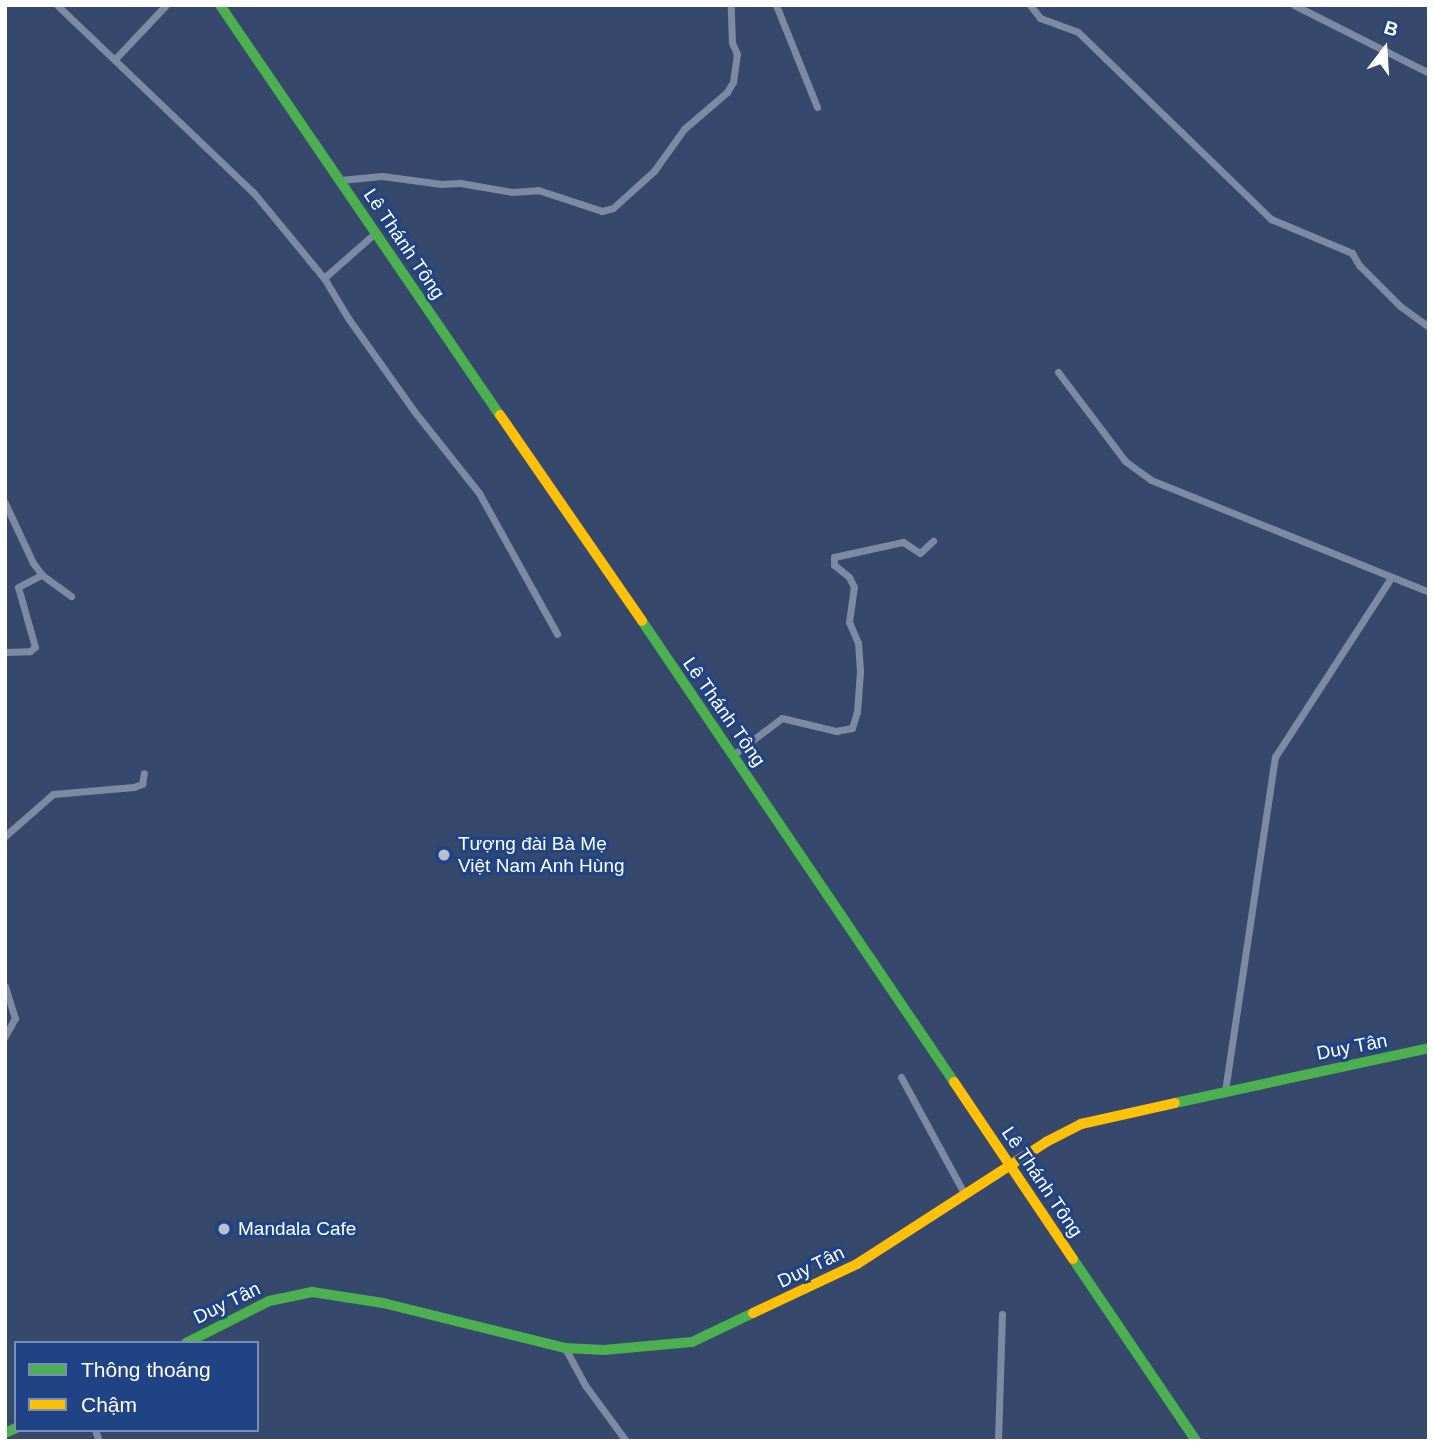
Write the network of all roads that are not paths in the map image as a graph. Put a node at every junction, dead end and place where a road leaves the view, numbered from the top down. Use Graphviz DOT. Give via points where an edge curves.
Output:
graph roads {
  1 [pos="57,5"];
  2 [pos="166,5"];
  3 [pos="220,5"];
  4 [pos="731,5"];
  5 [pos="776,5"];
  6 [pos="1030,5"];
  7 [pos="1294,5"];
  8 [pos="115,59"];
  9 [pos="1429,73"];
  10 [pos="817,107"];
  11 [pos="340,180"];
  12 [pos="375,233"];
  13 [pos="324,278"];
  14 [pos="1429,327"];
  15 [pos="1058,372"];
  16 [pos="5,503"];
  17 [pos="933,541"];
  18 [pos="42,575"];
  19 [pos="1390,579"];
  20 [pos="1429,592"];
  21 [pos="71,596"];
  22 [pos="557,634"];
  23 [pos="5,652"];
  24 [pos="733,755"];
  25 [pos="144,773"];
  26 [pos="5,835"];
  27 [pos="5,986"];
  28 [pos="5,1036"];
  29 [pos="1429,1048"];
  30 [pos="901,1077"];
  31 [pos="1225,1091"];
  32 [pos="1009,1166"];
  33 [pos="965,1195"];
  34 [pos="1002,1314"];
  35 [pos="190,1341"];
  36 [pos="565,1348"];
  37 [pos="626,1441"];
  38 [pos="998,1441"];
  39 [pos="1196,1441"];
  1 -- 8 [label="street"];
  2 -- 8 [label="street"];
  3 -- 11 [label="street, Lê Thánh Tông"];
  4 -- 11 [label="street" via="732,43 737,54 733,82 684,129 654,172 613,208 603,211 538,190 512,192 372,176"];
  5 -- 10 [label="street"];
  6 -- 14 [label="street" via="1040,18 1078,32 1271,219 1352,253 1400,306"];
  7 -- 9 [label="street"];
  8 -- 13 [label="street" via="253,192"];
  11 -- 12 [label="street, Lê Thánh Tông"];
  12 -- 13 [label="street"];
  12 -- 24 [label="street, Lê Thánh Tông"];
  13 -- 22 [label="street" via="414,411 479,493"];
  15 -- 19 [label="street" via="1125,461 1151,480"];
  16 -- 18 [label="street"];
  17 -- 24 [label="street" via="920,553 903,542 834,557 834,565 854,587 849,622 858,643 860,671 852,728 836,731 776,719 766,732"];
  18 -- 21 [label="street"];
  18 -- 23 [label="street" via="19,587 35,647"];
  19 -- 20 [label="street"];
  19 -- 31 [label="street" via="1275,757"];
  24 -- 32 [label="street, Lê Thánh Tông"];
  25 -- 26 [label="street" via="142,783 134,787 53,794"];
  27 -- 28 [label="street" via="15,1018"];
  29 -- 31 [label="street, Duy Tân"];
  30 -- 33 [label="street"];
  31 -- 32 [label="street, Duy Tân" via="1080,1124"];
  32 -- 33 [label="street, Duy Tân"];
  32 -- 39 [label="street, Lê Thánh Tông"];
  33 -- 36 [label="street, Duy Tân" via="858,1264 692,1342 615,1350"];
  34 -- 38 [label="street"];
  35 -- 36 [label="street, Duy Tân" via="269,1301 312,1292 383,1303"];
  36 -- 37 [label="street" via="585,1385"];
}
